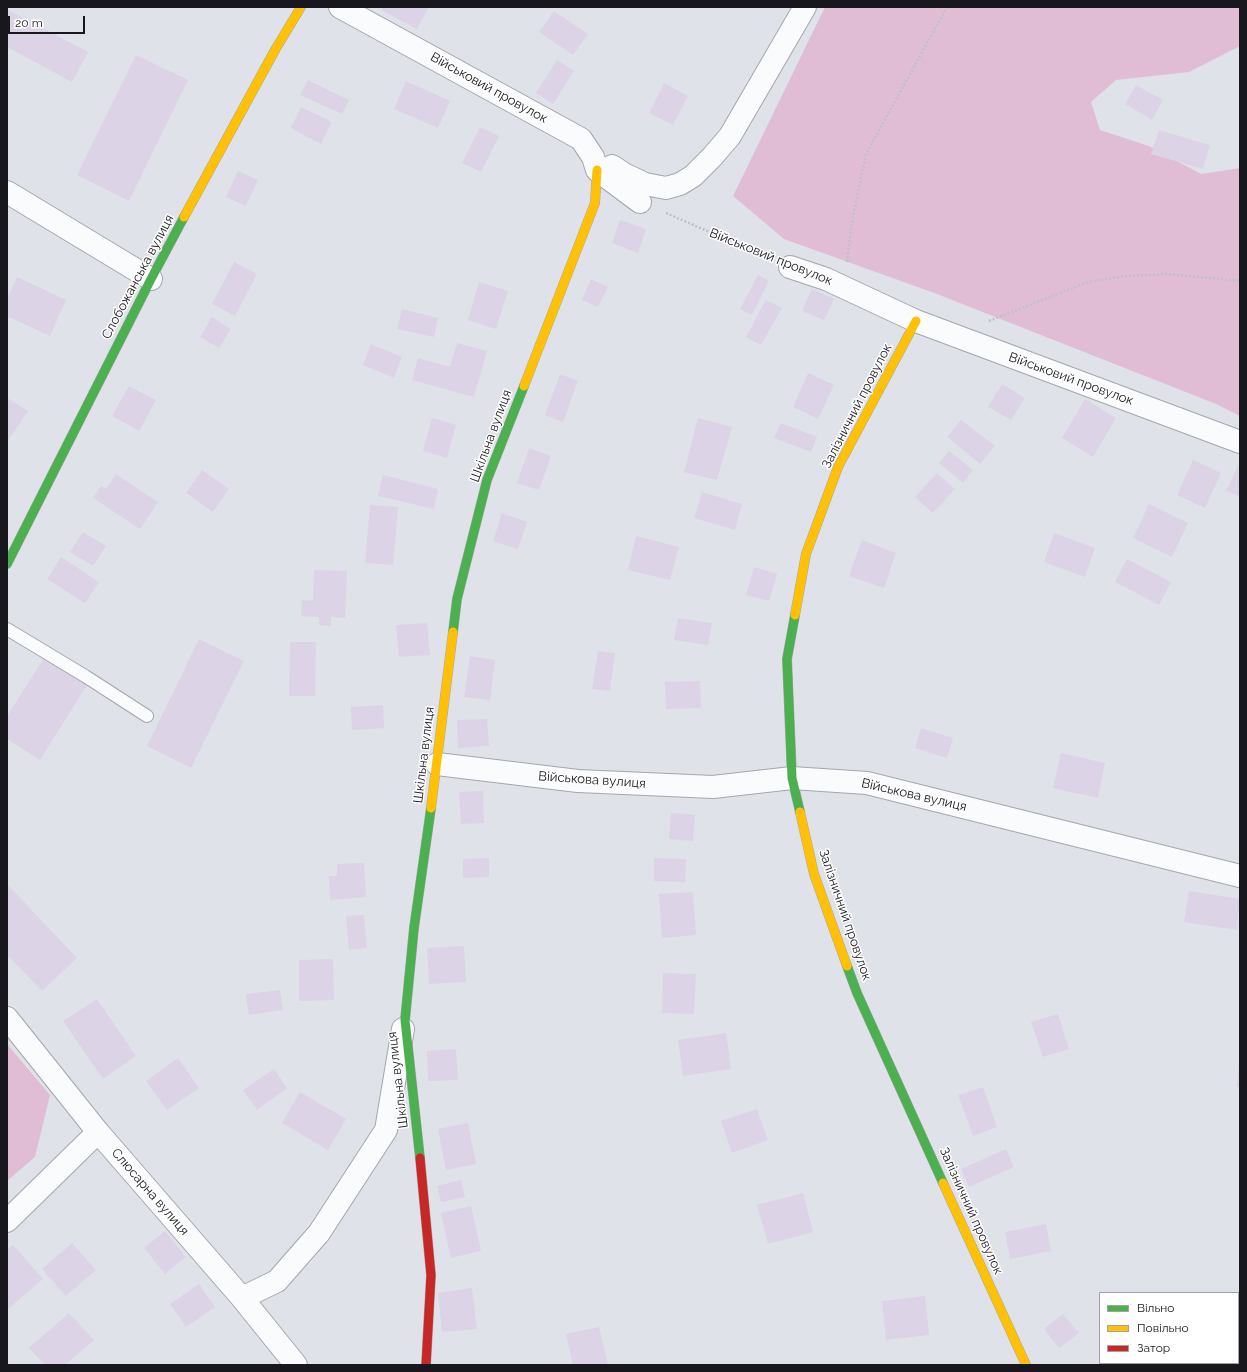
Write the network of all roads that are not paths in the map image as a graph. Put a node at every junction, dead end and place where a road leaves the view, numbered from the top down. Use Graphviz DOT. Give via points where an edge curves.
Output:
graph roads {
  1 [pos="301,7"];
  2 [pos="340,7"];
  3 [pos="805,7"];
  4 [pos="581,139"];
  5 [pos="597,170"];
  6 [pos="7,192"];
  7 [pos="640,202"];
  8 [pos="790,267"];
  9 [pos="151,279"];
  10 [pos="916,321"];
  11 [pos="1240,442"];
  12 [pos="7,564"];
  13 [pos="7,629"];
  14 [pos="147,716"];
  15 [pos="437,764"];
  16 [pos="792,778"];
  17 [pos="1240,876"];
  18 [pos="7,1018"];
  19 [pos="405,1020"];
  20 [pos="98,1132"];
  21 [pos="7,1220"];
  22 [pos="242,1298"];
  23 [pos="296,1365"];
  24 [pos="426,1365"];
  25 [pos="1026,1365"];
  1 -- 9 [label="street, Слобожанська вулиця" via="275,50"];
  2 -- 4 [label="street, Військовий провулок"];
  3 -- 4 [label="street" via="730,136 712,157 680,184 666,188 645,184 624,174"];
  4 -- 5 [label="street, Військовий провулок" via="593,157"];
  5 -- 7 [label="street"];
  5 -- 15 [label="street, Шкільна вулиця" via="595,204 488,480 457,599"];
  6 -- 9 [label="street"];
  8 -- 10 [label="street, Військовий провулок" via="844,287"];
  9 -- 12 [label="street, Слобожанська вулиця"];
  10 -- 11 [label="street, Військовий провулок"];
  10 -- 16 [label="street, Залізничний провулок" via="838,467 806,554 787,659"];
  13 -- 14 [label="lane"];
  15 -- 16 [label="street, Військова вулиця" via="578,781 713,787"];
  15 -- 19 [label="street, Шкільна вулиця" via="414,928"];
  16 -- 17 [label="street, Військова вулиця" via="867,783"];
  16 -- 25 [label="street, Залізничний провулок" via="814,874 857,993"];
  18 -- 20 [label="street, Слюсарна вулиця"];
  19 -- 22 [label="street" via="386,1130 320,1233 276,1281"];
  19 -- 24 [label="street, Шкільна вулиця" via="431,1275"];
  20 -- 21 [label="street"];
  20 -- 22 [label="street, Слюсарна вулиця"];
  22 -- 23 [label="street, Слюсарна вулиця"];
}
